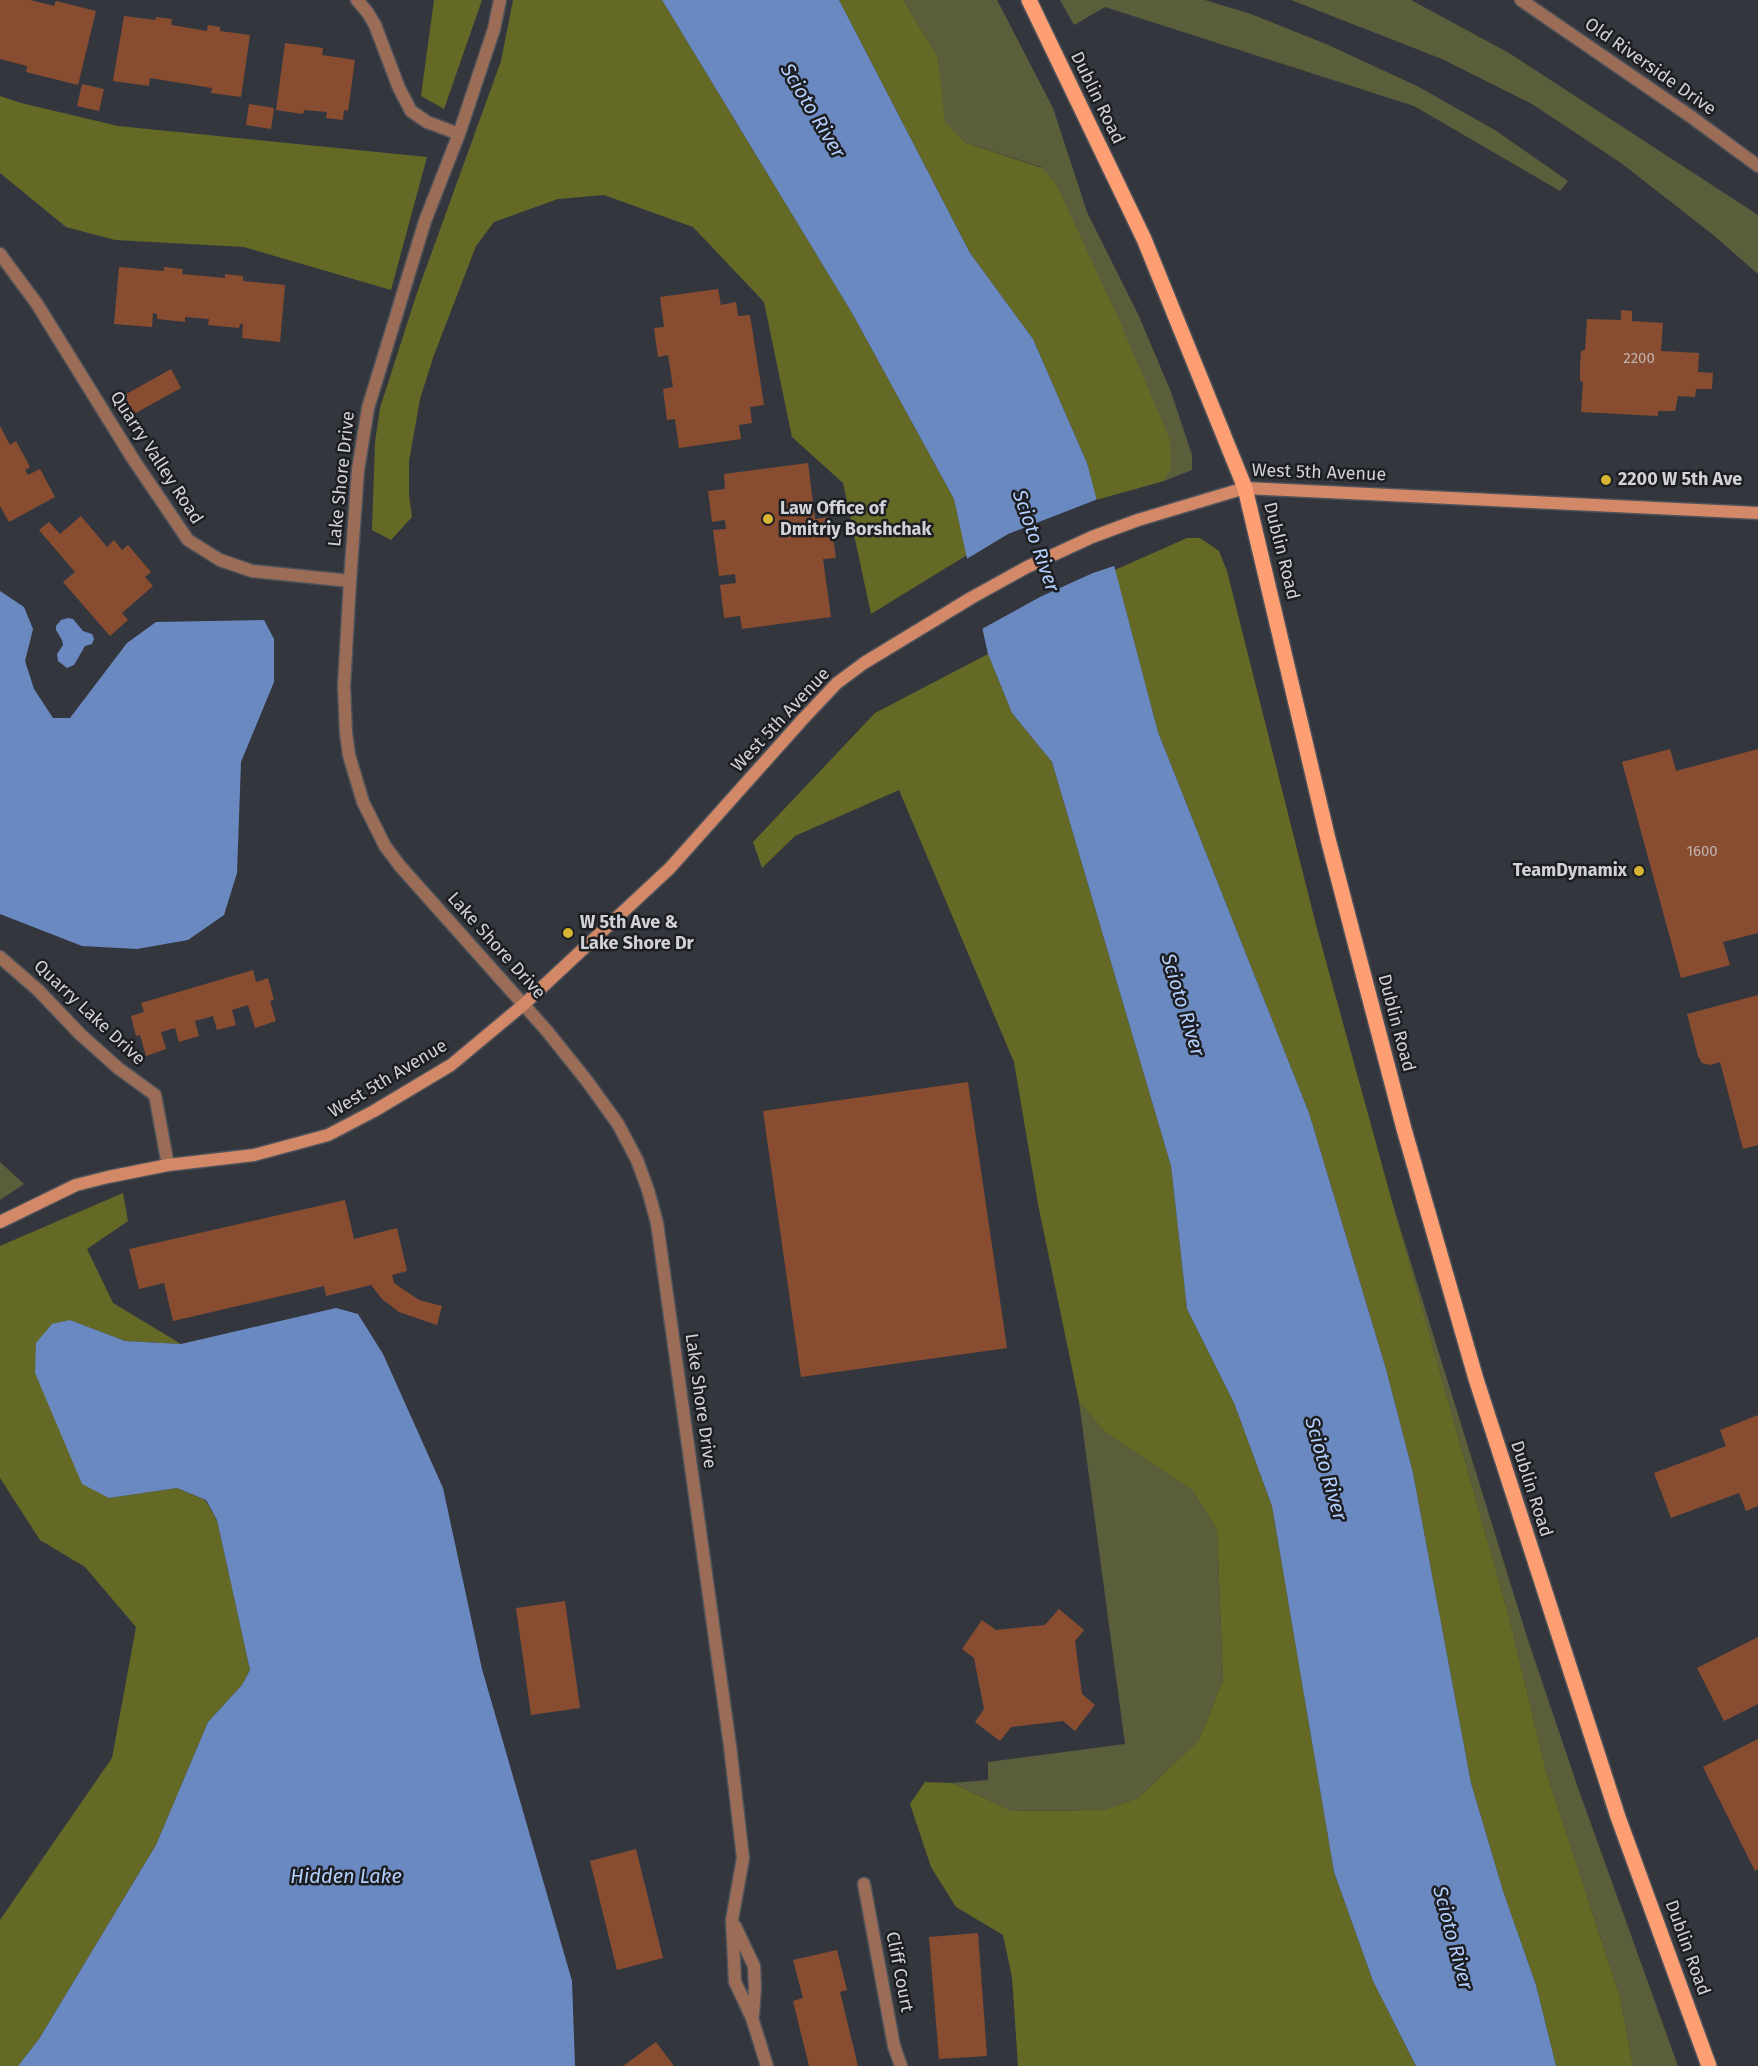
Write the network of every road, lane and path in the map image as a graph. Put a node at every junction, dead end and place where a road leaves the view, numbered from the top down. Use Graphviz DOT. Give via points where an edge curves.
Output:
graph roads {
  1 [pos="357,0"];
  2 [pos="500,0"];
  3 [pos="1029,0"];
  4 [pos="1521,0"];
  5 [pos="459,134"];
  6 [pos="1758,166"];
  7 [pos="0,254"];
  8 [pos="1245,488"];
  9 [pos="1758,513"];
  10 [pos="350,581"];
  11 [pos="0,957"];
  12 [pos="524,1005"];
  13 [pos="168,1165"];
  14 [pos="0,1222"];
  15 [pos="864,1884"];
  16 [pos="732,1920"];
  17 [pos="752,2018"];
  18 [pos="767,2066"];
  19 [pos="901,2066"];
  20 [pos="1709,2066"];
  1 -- 5 [label="street" via="375,25 411,111 418,118"];
  2 -- 5 [label="street, Lake Shore Drive"];
  3 -- 8 [label="main road, Dublin Road" via="1144,239"];
  4 -- 6 [label="street, Old Riverside Drive"];
  5 -- 10 [label="street, Lake Shore Drive" via="425,221 368,408 358,470"];
  7 -- 10 [label="street, Quarry Valley Road" via="37,304 188,540 220,560 252,571"];
  8 -- 9 [label="main road, West 5th Avenue"];
  8 -- 12 [label="main road, West 5th Avenue" via="1092,537 1027,567 891,646 837,683 670,868"];
  8 -- 20 [label="main road, Dublin Road" via="1328,839 1404,1129 1473,1369 1618,1817"];
  10 -- 12 [label="street, Lake Shore Drive" via="344,710 349,755 363,802 400,866"];
  11 -- 13 [label="street, Quarry Lake Drive" via="80,1034 154,1095"];
  12 -- 13 [label="main road, West 5th Avenue" via="451,1065 328,1135 254,1155"];
  12 -- 16 [label="street, Lake Shore Drive" via="588,1081 618,1124 637,1161 657,1223 743,1858"];
  13 -- 14 [label="main road, West 5th Avenue" via="76,1185"];
  15 -- 19 [label="street, Cliff Court"];
  16 -- 17 [label="street, Lake Shore Drive" via="735,1982"];
  16 -- 17 [label="street, Lake Shore Drive" via="754,1966"];
  17 -- 18 [label="street, Lake Shore Drive"];
}
